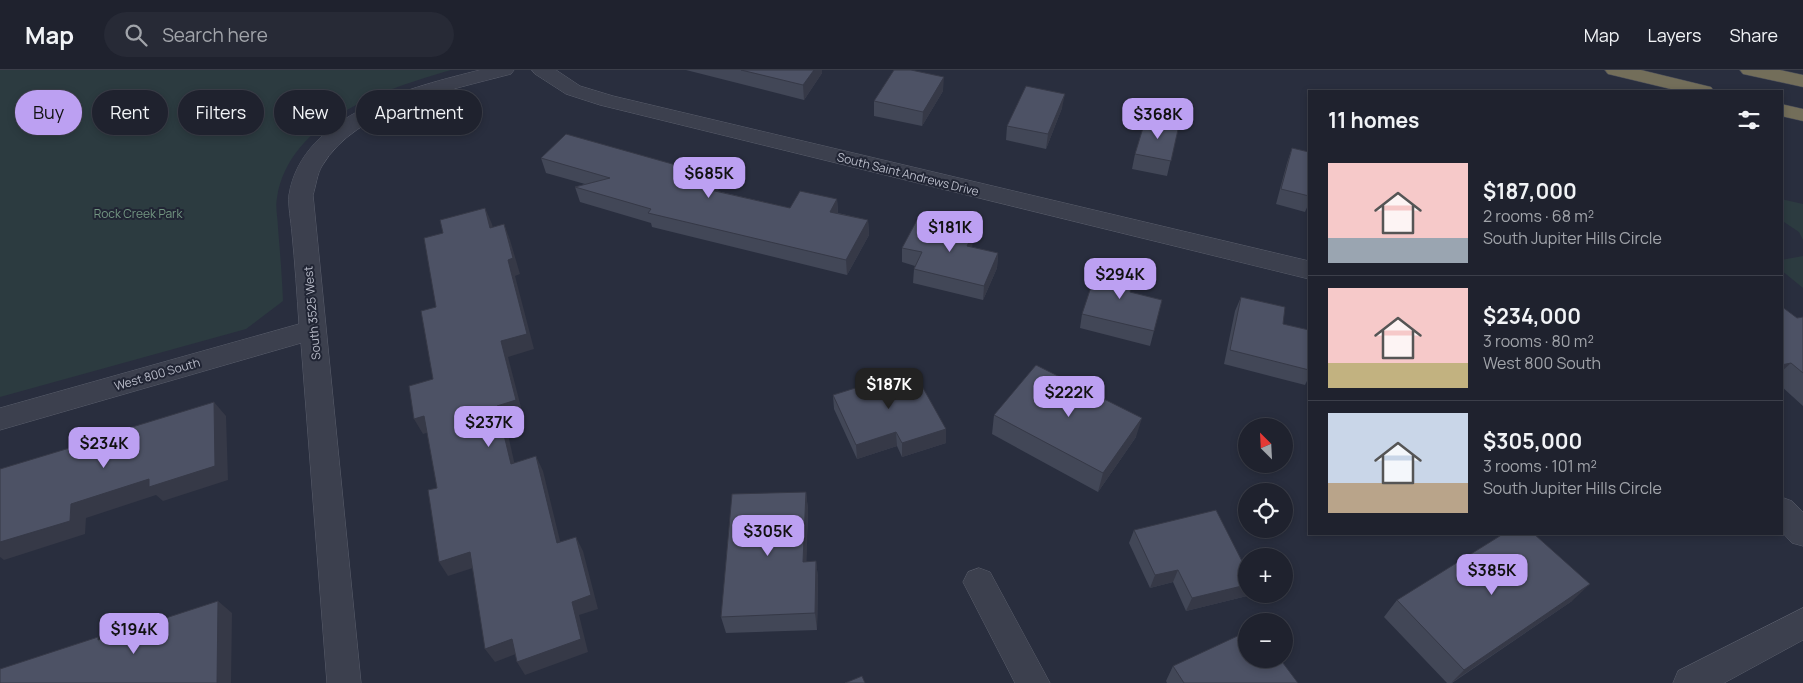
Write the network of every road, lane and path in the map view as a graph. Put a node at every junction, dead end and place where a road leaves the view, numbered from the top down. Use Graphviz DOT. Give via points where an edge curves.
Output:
graph roads {
  1 [pos="504,70"];
  2 [pos="542,70"];
  3 [pos="1615,70"];
  4 [pos="1750,70"];
  5 [pos="1803,81"];
  6 [pos="1700,90"];
  7 [pos="1783,110"];
  8 [pos="1803,115"];
  9 [pos="1308,270"];
  10 [pos="314,330"];
  11 [pos="0,419"];
  12 [pos="1783,512"];
  13 [pos="1803,533"];
  14 [pos="979,582"];
  15 [pos="1803,623"];
  16 [pos="344,683"];
  17 [pos="1033,683"];
  18 [pos="1690,683"];
  1 -- 10 [label="street, South 3525 West" via="423,91 371,111 336,134 312,164 301,195"];
  2 -- 9 [label="street, South Saint Andrews Drive" via="573,90 607,101"];
  3 -- 6 [label="highway"];
  4 -- 5 [label="highway"];
  7 -- 8 [label="highway"];
  10 -- 11 [label="street, West 800 South"];
  10 -- 16 [label="street, South 3525 West"];
  12 -- 13 [label="street"];
  14 -- 17 [label="street"];
  15 -- 18 [label="street"];
}
